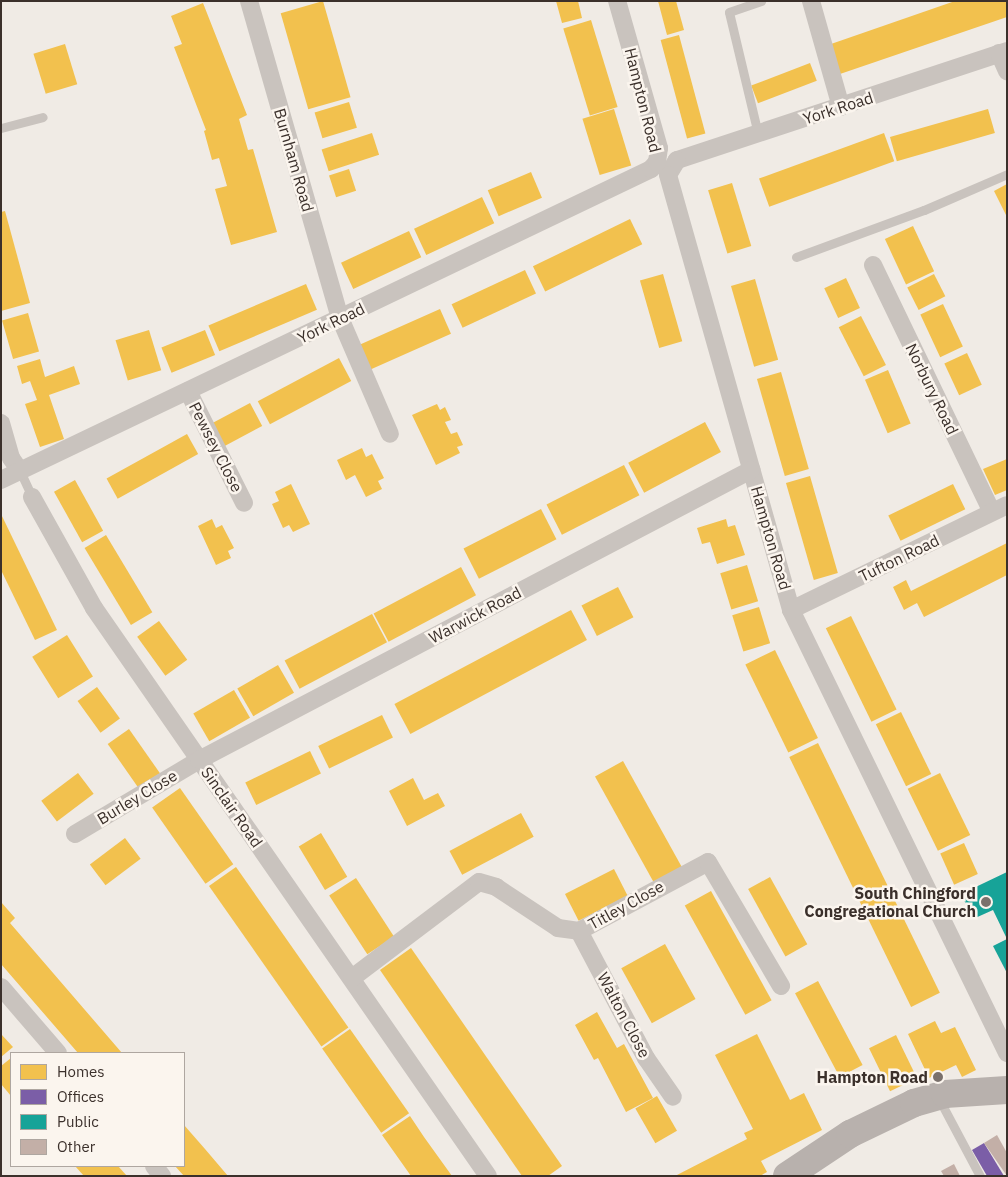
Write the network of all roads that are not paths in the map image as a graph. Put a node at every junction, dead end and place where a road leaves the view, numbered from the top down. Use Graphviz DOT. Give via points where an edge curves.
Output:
graph roads {
  1 [pos="249,1"];
  2 [pos="617,1"];
  3 [pos="761,1"];
  4 [pos="811,1"];
  5 [pos="1003,52"];
  6 [pos="1007,71"];
  7 [pos="841,107"];
  8 [pos="43,116"];
  9 [pos="1,128"];
  10 [pos="758,134"];
  11 [pos="664,164"];
  12 [pos="1007,174"];
  13 [pos="796,257"];
  14 [pos="873,265"];
  15 [pos="340,318"];
  16 [pos="188,391"];
  17 [pos="1,423"];
  18 [pos="390,434"];
  19 [pos="752,470"];
  20 [pos="20,471"];
  21 [pos="1,480"];
  22 [pos="32,497"];
  23 [pos="244,503"];
  24 [pos="999,509"];
  25 [pos="791,610"];
  26 [pos="199,760"];
  27 [pos="75,834"];
  28 [pos="579,930"];
  29 [pos="352,978"];
  30 [pos="781,986"];
  31 [pos="1,987"];
  32 [pos="57,1052"];
  33 [pos="1007,1053"];
  34 [pos="1007,1090"];
  35 [pos="937,1096"];
  36 [pos="674,1097"];
  37 [pos="787,1175"];
  38 [pos="488,1176"];
  39 [pos="980,1176"];
  1 -- 15 [label="street, Burnham Road"];
  2 -- 11 [label="street, Hampton Road"];
  3 -- 10 [label="lane" via="729,12"];
  4 -- 7 [label="street"];
  5 -- 6 [label="street"];
  5 -- 7 [label="street, York Road"];
  7 -- 10 [label="street, York Road"];
  8 -- 9 [label="lane"];
  10 -- 11 [label="street, York Road"];
  11 -- 15 [label="street, York Road"];
  11 -- 19 [label="street, Hampton Road"];
  12 -- 13 [label="lane" via="924,210"];
  14 -- 24 [label="street, Norbury Road"];
  15 -- 16 [label="street, York Road"];
  15 -- 18 [label="street, Burnham Road"];
  16 -- 20 [label="street, York Road"];
  16 -- 23 [label="street, Pewsey Close"];
  17 -- 20 [label="street, Sinclair Road" via="11,458"];
  19 -- 25 [label="street, Hampton Road"];
  19 -- 26 [label="street, Warwick Road"];
  20 -- 21 [label="street, York Road"];
  20 -- 22 [label="lane, Sinclair Road"];
  22 -- 26 [label="street, Sinclair Road" via="94,608"];
  24 -- 25 [label="street, Tufton Road"];
  25 -- 33 [label="street, Hampton Road"];
  26 -- 27 [label="street, Burley Close"];
  26 -- 29 [label="street, Sinclair Road"];
  28 -- 29 [label="street, Titley Close" via="558,928 496,888 479,882"];
  28 -- 30 [label="street, Titley Close" via="708,862"];
  28 -- 36 [label="street, Walton Close" via="646,1058"];
  29 -- 38 [label="street, Sinclair Road"];
  31 -- 32 [label="street"];
  34 -- 35 [label="main road"];
  35 -- 37 [label="main road" via="885,1114"];
  35 -- 39 [label="lane"];
}
